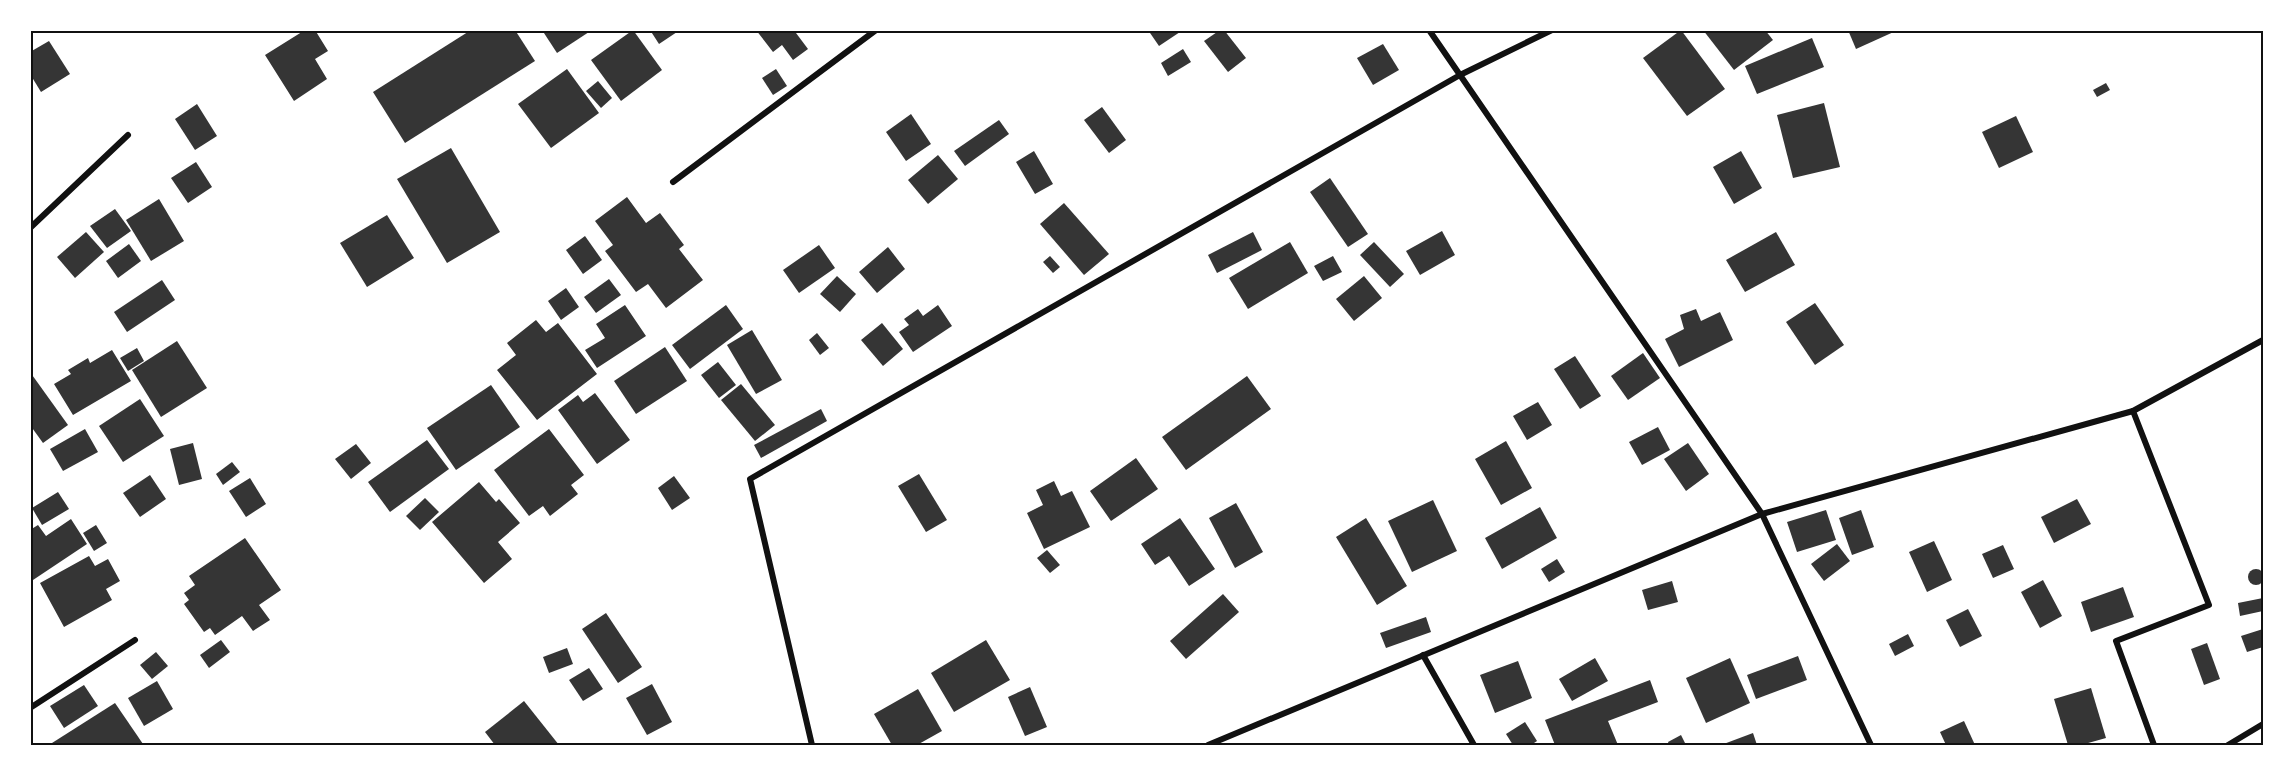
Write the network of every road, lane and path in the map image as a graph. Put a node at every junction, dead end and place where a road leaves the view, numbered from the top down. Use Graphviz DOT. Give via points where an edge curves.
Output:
graph roads {
  1 [pos="876,30"];
  2 [pos="1430,30"];
  3 [pos="1552,30"];
  4 [pos="1460,75"];
  5 [pos="128,135"];
  6 [pos="673,183"];
  7 [pos="30,228"];
  8 [pos="2263,340"];
  9 [pos="2133,411"];
  10 [pos="1762,514"];
  11 [pos="135,640"];
  12 [pos="1423,655"];
  13 [pos="30,708"];
  14 [pos="2263,724"];
  15 [pos="812,745"];
  16 [pos="1208,745"];
  17 [pos="1474,745"];
  18 [pos="1871,745"];
  19 [pos="2154,745"];
  20 [pos="2229,745"];
  1 -- 6 [label="street"];
  2 -- 4 [label="street"];
  3 -- 4 [label="street"];
  4 -- 10 [label="street"];
  4 -- 15 [label="street" via="750,479"];
  5 -- 7 [label="street"];
  8 -- 9 [label="street"];
  9 -- 10 [label="street"];
  9 -- 19 [label="street" via="2209,605 2116,641"];
  10 -- 12 [label="street"];
  10 -- 18 [label="street"];
  11 -- 13 [label="street"];
  12 -- 16 [label="street"];
  12 -- 17 [label="street"];
  14 -- 20 [label="street"];
}
